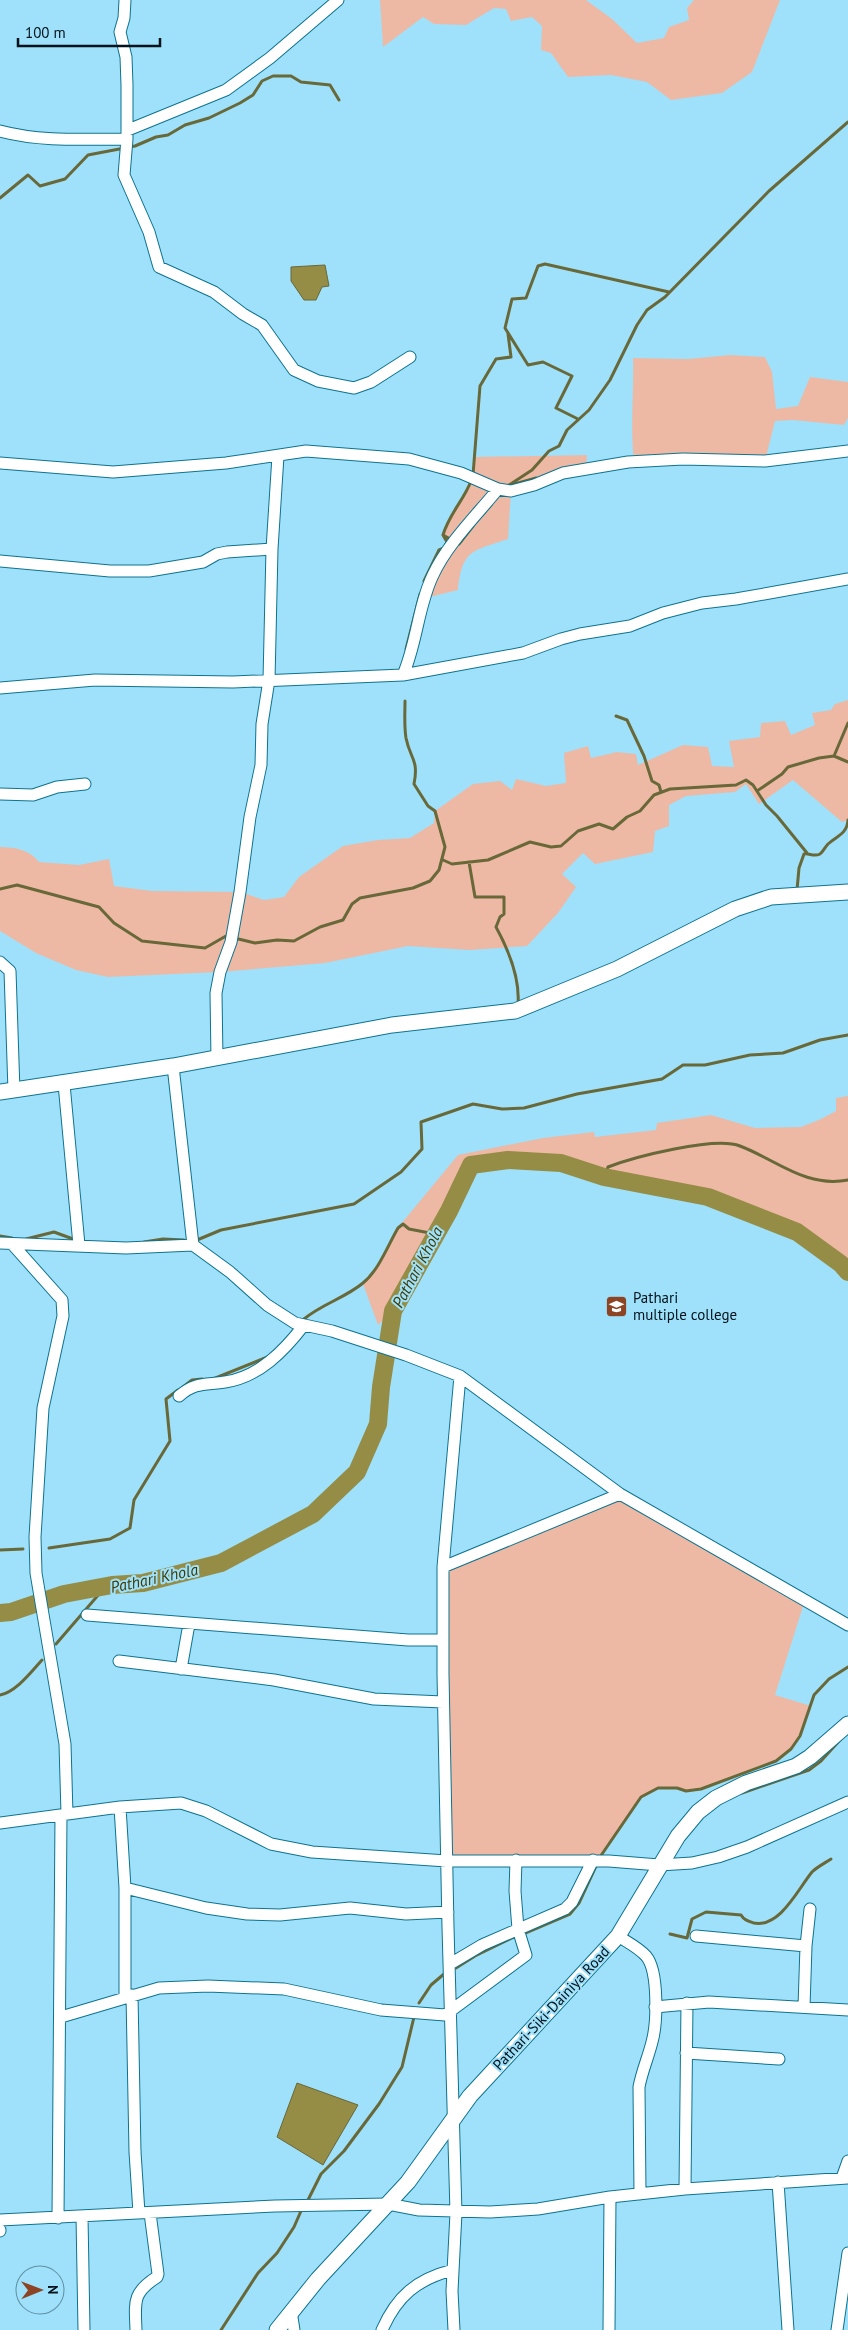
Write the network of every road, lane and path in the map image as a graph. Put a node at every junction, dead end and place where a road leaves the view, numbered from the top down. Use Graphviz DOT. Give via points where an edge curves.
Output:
graph roads {
  1 [pos="124,0"];
  2 [pos="338,0"];
  3 [pos="0,131"];
  4 [pos="128,135"];
  5 [pos="410,358"];
  6 [pos="848,451"];
  7 [pos="278,456"];
  8 [pos="0,463"];
  9 [pos="498,488"];
  10 [pos="272,548"];
  11 [pos="0,561"];
  12 [pos="848,579"];
  13 [pos="403,675"];
  14 [pos="269,680"];
  15 [pos="0,688"];
  16 [pos="85,784"];
  17 [pos="0,794"];
  18 [pos="848,892"];
  19 [pos="0,962"];
  20 [pos="5,1021"];
  21 [pos="217,1059"];
  22 [pos="173,1066"];
  23 [pos="64,1084"];
  24 [pos="7,1092"];
  25 [pos="0,1243"];
  26 [pos="79,1244"];
  27 [pos="13,1245"];
  28 [pos="192,1245"];
  29 [pos="304,1325"];
  30 [pos="460,1376"];
  31 [pos="179,1396"];
  32 [pos="620,1494"];
  33 [pos="443,1567"];
  34 [pos="87,1615"];
  35 [pos="189,1624"];
  36 [pos="848,1625"];
  37 [pos="443,1640"];
  38 [pos="119,1661"];
  39 [pos="181,1669"];
  40 [pos="443,1702"];
  41 [pos="848,1724"];
  42 [pos="848,1802"];
  43 [pos="120,1807"];
  44 [pos="64,1815"];
  45 [pos="0,1822"];
  46 [pos="516,1860"];
  47 [pos="593,1860"];
  48 [pos="447,1861"];
  49 [pos="659,1865"];
  50 [pos="125,1888"];
  51 [pos="810,1909"];
  52 [pos="448,1912"];
  53 [pos="518,1929"];
  54 [pos="618,1936"];
  55 [pos="696,1936"];
  56 [pos="806,1946"];
  57 [pos="450,1964"];
  58 [pos="129,1997"];
  59 [pos="687,2003"];
  60 [pos="656,2007"];
  61 [pos="804,2007"];
  62 [pos="848,2010"];
  63 [pos="452,2012"];
  64 [pos="61,2017"];
  65 [pos="686,2053"];
  66 [pos="780,2059"];
  67 [pos="454,2118"];
  68 [pos="848,2161"];
  69 [pos="845,2178"];
  70 [pos="778,2182"];
  71 [pos="685,2189"];
  72 [pos="640,2194"];
  73 [pos="610,2197"];
  74 [pos="388,2204"];
  75 [pos="456,2212"];
  76 [pos="145,2213"];
  77 [pos="82,2216"];
  78 [pos="58,2218"];
  79 [pos="0,2220"];
  80 [pos="848,2253"];
  81 [pos="453,2270"];
  82 [pos="291,2311"];
  83 [pos="84,2330"];
  84 [pos="136,2330"];
  85 [pos="278,2330"];
  86 [pos="294,2330"];
  87 [pos="382,2330"];
  88 [pos="454,2330"];
  89 [pos="609,2330"];
  90 [pos="788,2330"];
  91 [pos="837,2330"];
  1 -- 4 [label="street" via="120,32 126,57"];
  2 -- 4 [label="street" via="270,58 226,90"];
  3 -- 4 [label="street" via="61,140"];
  4 -- 5 [label="street" via="124,176 130,195 140,210 159,267 214,292 262,325 294,370 318,381 354,388 371,382"];
  6 -- 9 [label="street" via="765,461 683,459 628,462 563,473 511,491"];
  7 -- 8 [label="street" via="113,472"];
  7 -- 9 [label="street" via="306,452 410,459 461,473"];
  7 -- 10 [label="street"];
  9 -- 13 [label="street" via="451,545 432,575"];
  10 -- 11 [label="street" via="227,552 203,562 149,571 110,571"];
  10 -- 14 [label="street"];
  12 -- 13 [label="street" via="744,598 702,602 630,626 574,635 523,653"];
  13 -- 14 [label="street"];
  14 -- 15 [label="street" via="95,680"];
  14 -- 21 [label="street" via="262,724 261,765 232,939 216,993"];
  16 -- 17 [label="street" via="57,787 33,795"];
  18 -- 21 [label="street" via="771,897 735,909 617,969 515,1011 392,1025"];
  19 -- 20 [label="street" via="10,972"];
  20 -- 24 [label="street"];
  21 -- 22 [label="street"];
  22 -- 23 [label="street"];
  22 -- 28 [label="street"];
  23 -- 24 [label="street"];
  23 -- 26 [label="street"];
  25 -- 27 [label="street"];
  26 -- 27 [label="street"];
  26 -- 28 [label="street" via="126,1248"];
  27 -- 44 [label="street" via="62,1300 63,1316 43,1408 35,1537 44,1632 64,1744"];
  28 -- 29 [label="street" via="230,1272 266,1305 295,1324"];
  29 -- 30 [label="street" via="406,1354"];
  29 -- 31 [label="street" via="279,1355 253,1372 226,1382 192,1386"];
  30 -- 32 [label="street"];
  30 -- 33 [label="street"];
  32 -- 33 [label="street"];
  32 -- 36 [label="street"];
  33 -- 37 [label="street"];
  34 -- 35 [label="street"];
  35 -- 37 [label="street"];
  35 -- 39 [label="street"];
  37 -- 40 [label="street"];
  38 -- 39 [label="street"];
  39 -- 40 [label="street" via="274,1680 374,1699"];
  40 -- 48 [label="street"];
  41 -- 49 [label="street, Pathari-Siki-Dainiya Road" via="796,1766 746,1783 716,1798 698,1812"];
  42 -- 49 [label="street" via="718,1857"];
  43 -- 44 [label="street"];
  43 -- 48 [label="street" via="181,1803 206,1811 271,1844 288,1848 389,1859"];
  43 -- 50 [label="street"];
  44 -- 45 [label="street"];
  44 -- 64 [label="street"];
  46 -- 47 [label="street"];
  46 -- 48 [label="street"];
  46 -- 53 [label="street"];
  47 -- 49 [label="street"];
  47 -- 53 [label="street" via="572,1902 565,1909"];
  48 -- 52 [label="street"];
  49 -- 54 [label="street, Pathari-Siki-Dainiya Road"];
  50 -- 52 [label="street" via="206,1908 247,1914 280,1915 350,1908 406,1914"];
  50 -- 58 [label="street"];
  51 -- 56 [label="street"];
  52 -- 57 [label="street"];
  53 -- 57 [label="street"];
  53 -- 63 [label="street" via="526,1955"];
  54 -- 60 [label="street" via="646,1956 650,1963"];
  54 -- 67 [label="street, Pathari-Siki-Dainiya Road" via="470,2096"];
  55 -- 56 [label="street"];
  56 -- 61 [label="street"];
  57 -- 63 [label="street"];
  58 -- 63 [label="street" via="159,1988 185,1986 267,1988 381,2010 439,2016"];
  58 -- 64 [label="street"];
  58 -- 76 [label="street" via="135,2152"];
  59 -- 60 [label="street"];
  59 -- 61 [label="street"];
  59 -- 65 [label="street"];
  60 -- 72 [label="street" via="656,2026 639,2086"];
  61 -- 62 [label="street"];
  63 -- 67 [label="street"];
  64 -- 78 [label="street"];
  65 -- 66 [label="street"];
  65 -- 71 [label="street"];
  67 -- 74 [label="street, Pathari-Siki-Dainiya Road"];
  67 -- 75 [label="street"];
  68 -- 69 [label="street"];
  69 -- 70 [label="street"];
  70 -- 71 [label="street"];
  70 -- 90 [label="street"];
  71 -- 72 [label="street"];
  72 -- 73 [label="street"];
  73 -- 75 [label="street" via="538,2209"];
  73 -- 89 [label="street"];
  74 -- 75 [label="street"];
  74 -- 76 [label="street"];
  74 -- 82 [label="street, Pathari-Siki-Dainiya Road"];
  75 -- 81 [label="street"];
  76 -- 77 [label="street"];
  76 -- 84 [label="street" via="158,2274 138,2293"];
  77 -- 78 [label="street"];
  77 -- 83 [label="street"];
  78 -- 79 [label="street"];
  80 -- 91 [label="street"];
  81 -- 87 [label="street" via="426,2280 406,2294 389,2313"];
  81 -- 88 [label="street"];
  82 -- 85 [label="street, Pathari-Siki-Dainiya Road"];
  82 -- 86 [label="street"];
}
